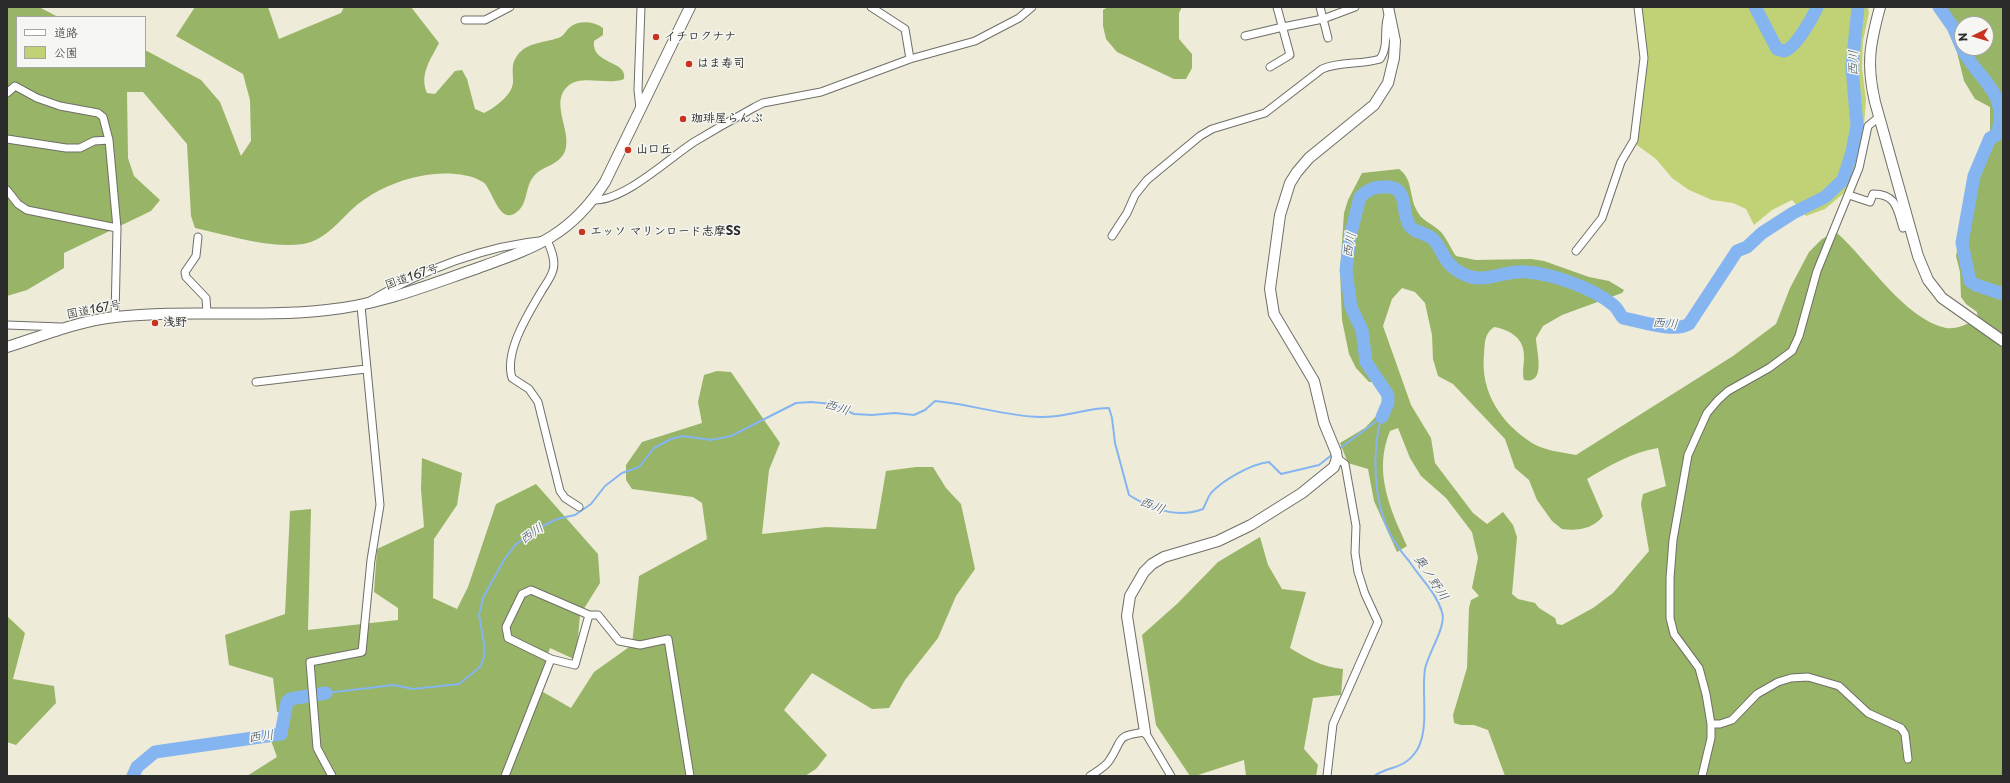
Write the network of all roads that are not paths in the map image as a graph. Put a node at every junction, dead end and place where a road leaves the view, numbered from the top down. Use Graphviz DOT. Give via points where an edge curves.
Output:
graph roads {
  1 [pos="510,7"];
  2 [pos="641,7"];
  3 [pos="690,7"];
  4 [pos="871,7"];
  5 [pos="1032,7"];
  6 [pos="1277,7"];
  7 [pos="1320,7"];
  8 [pos="1355,7"];
  9 [pos="1638,7"];
  10 [pos="1880,7"];
  11 [pos="1388,10"];
  12 [pos="1323,19"];
  13 [pos="465,20"];
  14 [pos="1283,26"];
  15 [pos="1245,36"];
  16 [pos="1328,38"];
  17 [pos="910,59"];
  18 [pos="1270,67"];
  19 [pos="7,93"];
  20 [pos="640,110"];
  21 [pos="1879,117"];
  22 [pos="7,140"];
  23 [pos="109,140"];
  24 [pos="7,190"];
  25 [pos="1849,195"];
  26 [pos="594,200"];
  27 [pos="1910,226"];
  28 [pos="117,228"];
  29 [pos="1112,236"];
  30 [pos="198,237"];
  31 [pos="547,240"];
  32 [pos="1576,252"];
  33 [pos="361,306"];
  34 [pos="207,313"];
  35 [pos="115,317"];
  36 [pos="7,325"];
  37 [pos="68,327"];
  38 [pos="2003,341"];
  39 [pos="7,348"];
  40 [pos="366,369"];
  41 [pos="256,382"];
  42 [pos="1337,458"];
  43 [pos="579,507"];
  44 [pos="589,615"];
  45 [pos="551,659"];
  46 [pos="1711,724"];
  47 [pos="1145,732"];
  48 [pos="1908,759"];
  49 [pos="332,776"];
  50 [pos="506,776"];
  51 [pos="690,776"];
  52 [pos="1090,776"];
  53 [pos="1171,776"];
  54 [pos="1327,776"];
  55 [pos="1702,776"];
  1 -- 13 [label="street" via="486,20"];
  2 -- 20 [label="street" via="638,90"];
  3 -- 20 [label="street, 国道167号"];
  4 -- 17 [label="street" via="905,28"];
  5 -- 17 [label="street" via="1020,18 975,41"];
  6 -- 14 [label="street"];
  7 -- 12 [label="street"];
  8 -- 12 [label="street"];
  9 -- 32 [label="street" via="1644,58 1634,140 1621,162 1602,218"];
  10 -- 21 [label="street" via="1868,61"];
  11 -- 29 [label="street" via="1385,20 1385,49 1380,59 1331,65 1260,115 1212,129 1200,136 1147,180"];
  11 -- 42 [label="street" via="1395,41 1392,72 1388,83 1374,105 1309,158 1290,183 1280,215 1270,289 1274,314 1312,375 1324,423"];
  12 -- 14 [label="street"];
  12 -- 16 [label="street"];
  14 -- 15 [label="street"];
  14 -- 18 [label="street" via="1290,55"];
  17 -- 26 [label="street" via="821,92 759,105 693,143 634,184 602,200"];
  19 -- 23 [label="street" via="15,86 36,98 60,106 98,113 106,124"];
  20 -- 26 [label="street, 国道167号"];
  21 -- 25 [label="street" via="1868,126 1859,168"];
  21 -- 27 [label="street"];
  22 -- 23 [label="street" via="66,148 80,148 94,141"];
  23 -- 28 [label="street"];
  24 -- 28 [label="street" via="18,204 27,210"];
  25 -- 27 [label="street" via="1870,202 1873,194 1890,197 1903,228"];
  25 -- 46 [label="street" via="1818,271 1800,336 1792,351 1718,400 1707,413 1688,455 1673,540 1670,618 1674,634 1699,668"];
  26 -- 31 [label="street, 国道167号" via="580,216"];
  27 -- 38 [label="street" via="1924,271 1937,292 1954,308"];
  28 -- 35 [label="street"];
  30 -- 34 [label="street" via="196,256 186,272 186,277 206,298"];
  31 -- 33 [label="street, 国道167号" via="528,250 391,299"];
  31 -- 43 [label="street" via="551,248 554,269 514,345 510,373 512,378 528,389 538,402 560,491"];
  33 -- 34 [label="street, 国道167号" via="246,314"];
  33 -- 40 [label="street"];
  34 -- 35 [label="street, 国道167号"];
  35 -- 37 [label="street, 国道167号"];
  36 -- 37 [label="street"];
  37 -- 39 [label="street, 国道167号"];
  40 -- 41 [label="street"];
  40 -- 49 [label="street" via="380,505 371,560 362,652 310,662 317,748"];
  42 -- 47 [label="street" via="1334,467 1280,508 1218,540 1164,557 1144,572 1130,596 1127,616"];
  42 -- 54 [label="street" via="1345,464 1356,526 1355,553 1358,572 1378,622 1333,724"];
  44 -- 45 [label="street" via="574,665"];
  44 -- 45 [label="street" via="531,590 522,594 506,627 508,638"];
  44 -- 51 [label="street" via="598,615 620,641 640,645 668,639"];
  45 -- 50 [label="street"];
  46 -- 48 [label="street" via="1732,720 1757,694 1778,682 1808,677 1839,686 1868,713 1901,728 1905,734"];
  46 -- 55 [label="street" via="1711,738"];
  47 -- 52 [label="street" via="1128,734 1120,739 1109,761"];
  47 -- 53 [label="street"];
}
